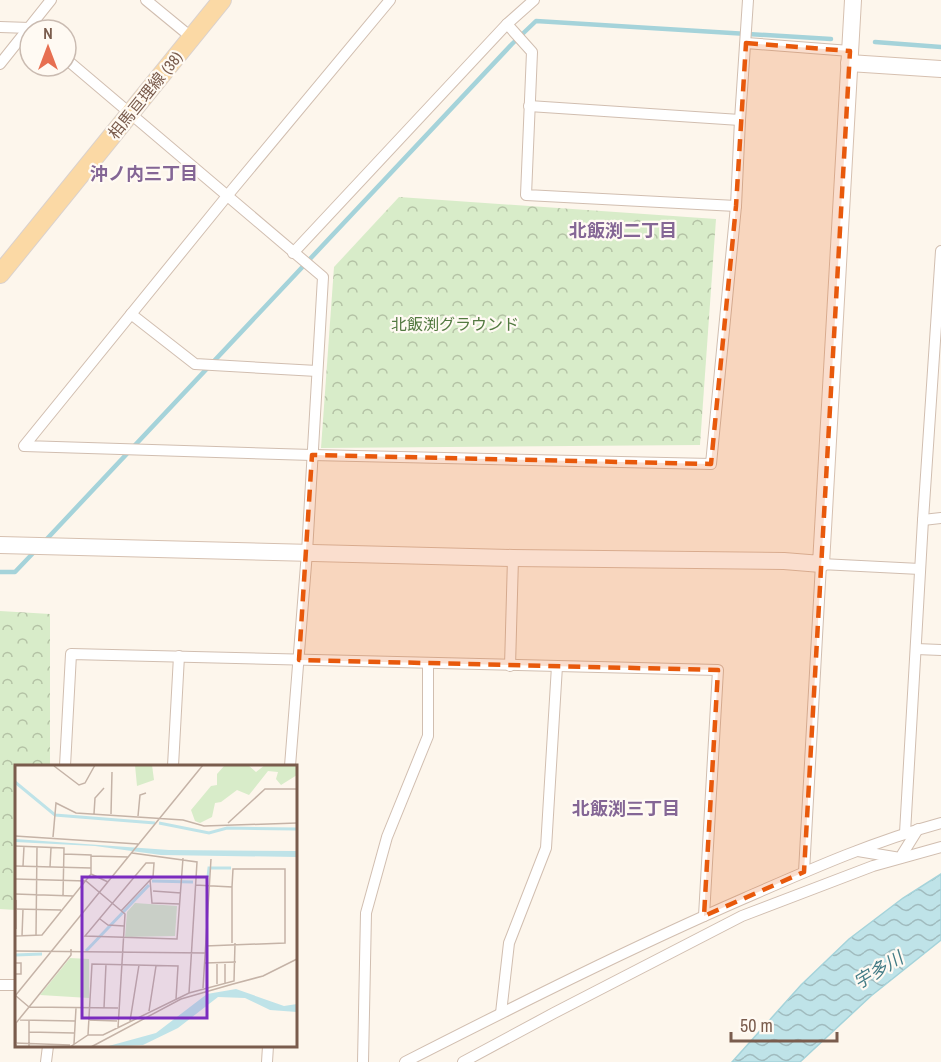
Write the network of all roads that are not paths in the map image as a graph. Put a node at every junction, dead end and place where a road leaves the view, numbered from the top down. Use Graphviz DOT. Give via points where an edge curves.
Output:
graph roads {
  1 [pos="51,0"];
  2 [pos="146,0"];
  3 [pos="222,0"];
  4 [pos="390,0"];
  5 [pos="534,0"];
  6 [pos="748,0"];
  7 [pos="853,0"];
  8 [pos="39,18"];
  9 [pos="509,26"];
  10 [pos="0,27"];
  11 [pos="18,28"];
  12 [pos="191,37"];
  13 [pos="746,37"];
  14 [pos="18,44"];
  15 [pos="850,57"];
  16 [pos="0,64"];
  17 [pos="78,69"];
  18 [pos="941,69"];
  19 [pos="529,106"];
  20 [pos="130,113"];
  21 [pos="740,120"];
  22 [pos="227,196"];
  23 [pos="736,206"];
  24 [pos="941,251"];
  25 [pos="296,255"];
  26 [pos="0,274"];
  27 [pos="131,314"];
  28 [pos="317,371"];
  29 [pos="312,455"];
  30 [pos="941,518"];
  31 [pos="923,520"];
  32 [pos="0,545"];
  33 [pos="307,552"];
  34 [pos="513,558"];
  35 [pos="821,564"];
  36 [pos="921,569"];
  37 [pos="916,649"];
  38 [pos="941,650"];
  39 [pos="179,656"];
  40 [pos="298,660"];
  41 [pos="428,663"];
  42 [pos="510,666"];
  43 [pos="557,666"];
  44 [pos="64,765"];
  45 [pos="173,765"];
  46 [pos="290,765"];
  47 [pos="941,823"];
  48 [pos="918,829"];
  49 [pos="905,833"];
  50 [pos="941,848"];
  51 [pos="858,851"];
  52 [pos="900,858"];
  53 [pos="804,872"];
  54 [pos="704,916"];
  55 [pos="501,1013"];
  56 [pos="48,1047"];
  57 [pos="268,1047"];
  58 [pos="46,1062"];
  59 [pos="267,1062"];
  60 [pos="363,1062"];
  61 [pos="405,1062"];
  62 [pos="463,1062"];
  1 -- 8 [label="street"];
  2 -- 12 [label="street"];
  3 -- 12 [label="main road, 相馬亘理線 (38)"];
  4 -- 22 [label="street"];
  5 -- 9 [label="street"];
  6 -- 13 [label="street"];
  7 -- 15 [label="street"];
  9 -- 19 [label="street" via="532,52"];
  9 -- 25 [label="street"];
  10 -- 11 [label="street"];
  12 -- 20 [label="main road, 相馬亘理線 (38)"];
  13 -- 15 [label="street"];
  13 -- 21 [label="street"];
  14 -- 16 [label="street"];
  15 -- 18 [label="street"];
  15 -- 35 [label="street"];
  17 -- 20 [label="street"];
  19 -- 21 [label="street"];
  19 -- 23 [label="street" via="526,195"];
  20 -- 22 [label="street"];
  20 -- 26 [label="main road, 相馬亘理線 (38)"];
  21 -- 23 [label="street"];
  22 -- 25 [label="street"];
  22 -- 27 [label="street"];
  23 -- 29 [label="street" via="711,464"];
  24 -- 31 [label="street"];
  25 -- 28 [label="street" via="323,277"];
  27 -- 28 [label="street" via="195,364"];
  27 -- 29 [label="street" via="24,446"];
  28 -- 29 [label="street"];
  29 -- 33 [label="street"];
  30 -- 31 [label="street"];
  31 -- 36 [label="street"];
  32 -- 33 [label="street"];
  33 -- 34 [label="street"];
  33 -- 40 [label="street"];
  34 -- 35 [label="street"];
  34 -- 42 [label="street"];
  35 -- 36 [label="street"];
  35 -- 53 [label="street"];
  36 -- 37 [label="street"];
  37 -- 38 [label="street"];
  37 -- 49 [label="street"];
  39 -- 40 [label="street"];
  39 -- 44 [label="street" via="71,654"];
  39 -- 45 [label="street"];
  40 -- 41 [label="street"];
  40 -- 46 [label="street"];
  41 -- 42 [label="street"];
  41 -- 60 [label="street" via="428,736 387,837 366,913"];
  42 -- 43 [label="street"];
  43 -- 54 [label="street" via="718,670"];
  43 -- 55 [label="street" via="546,848 509,943"];
  47 -- 48 [label="street"];
  48 -- 49 [label="street"];
  48 -- 52 [label="street"];
  49 -- 51 [label="street"];
  50 -- 52 [label="street"];
  51 -- 52 [label="street"];
  51 -- 53 [label="street"];
  52 -- 62 [label="street" via="742,916"];
  53 -- 54 [label="street"];
  54 -- 55 [label="street"];
  55 -- 61 [label="street"];
  56 -- 58 [label="street"];
  57 -- 59 [label="street"];
}
